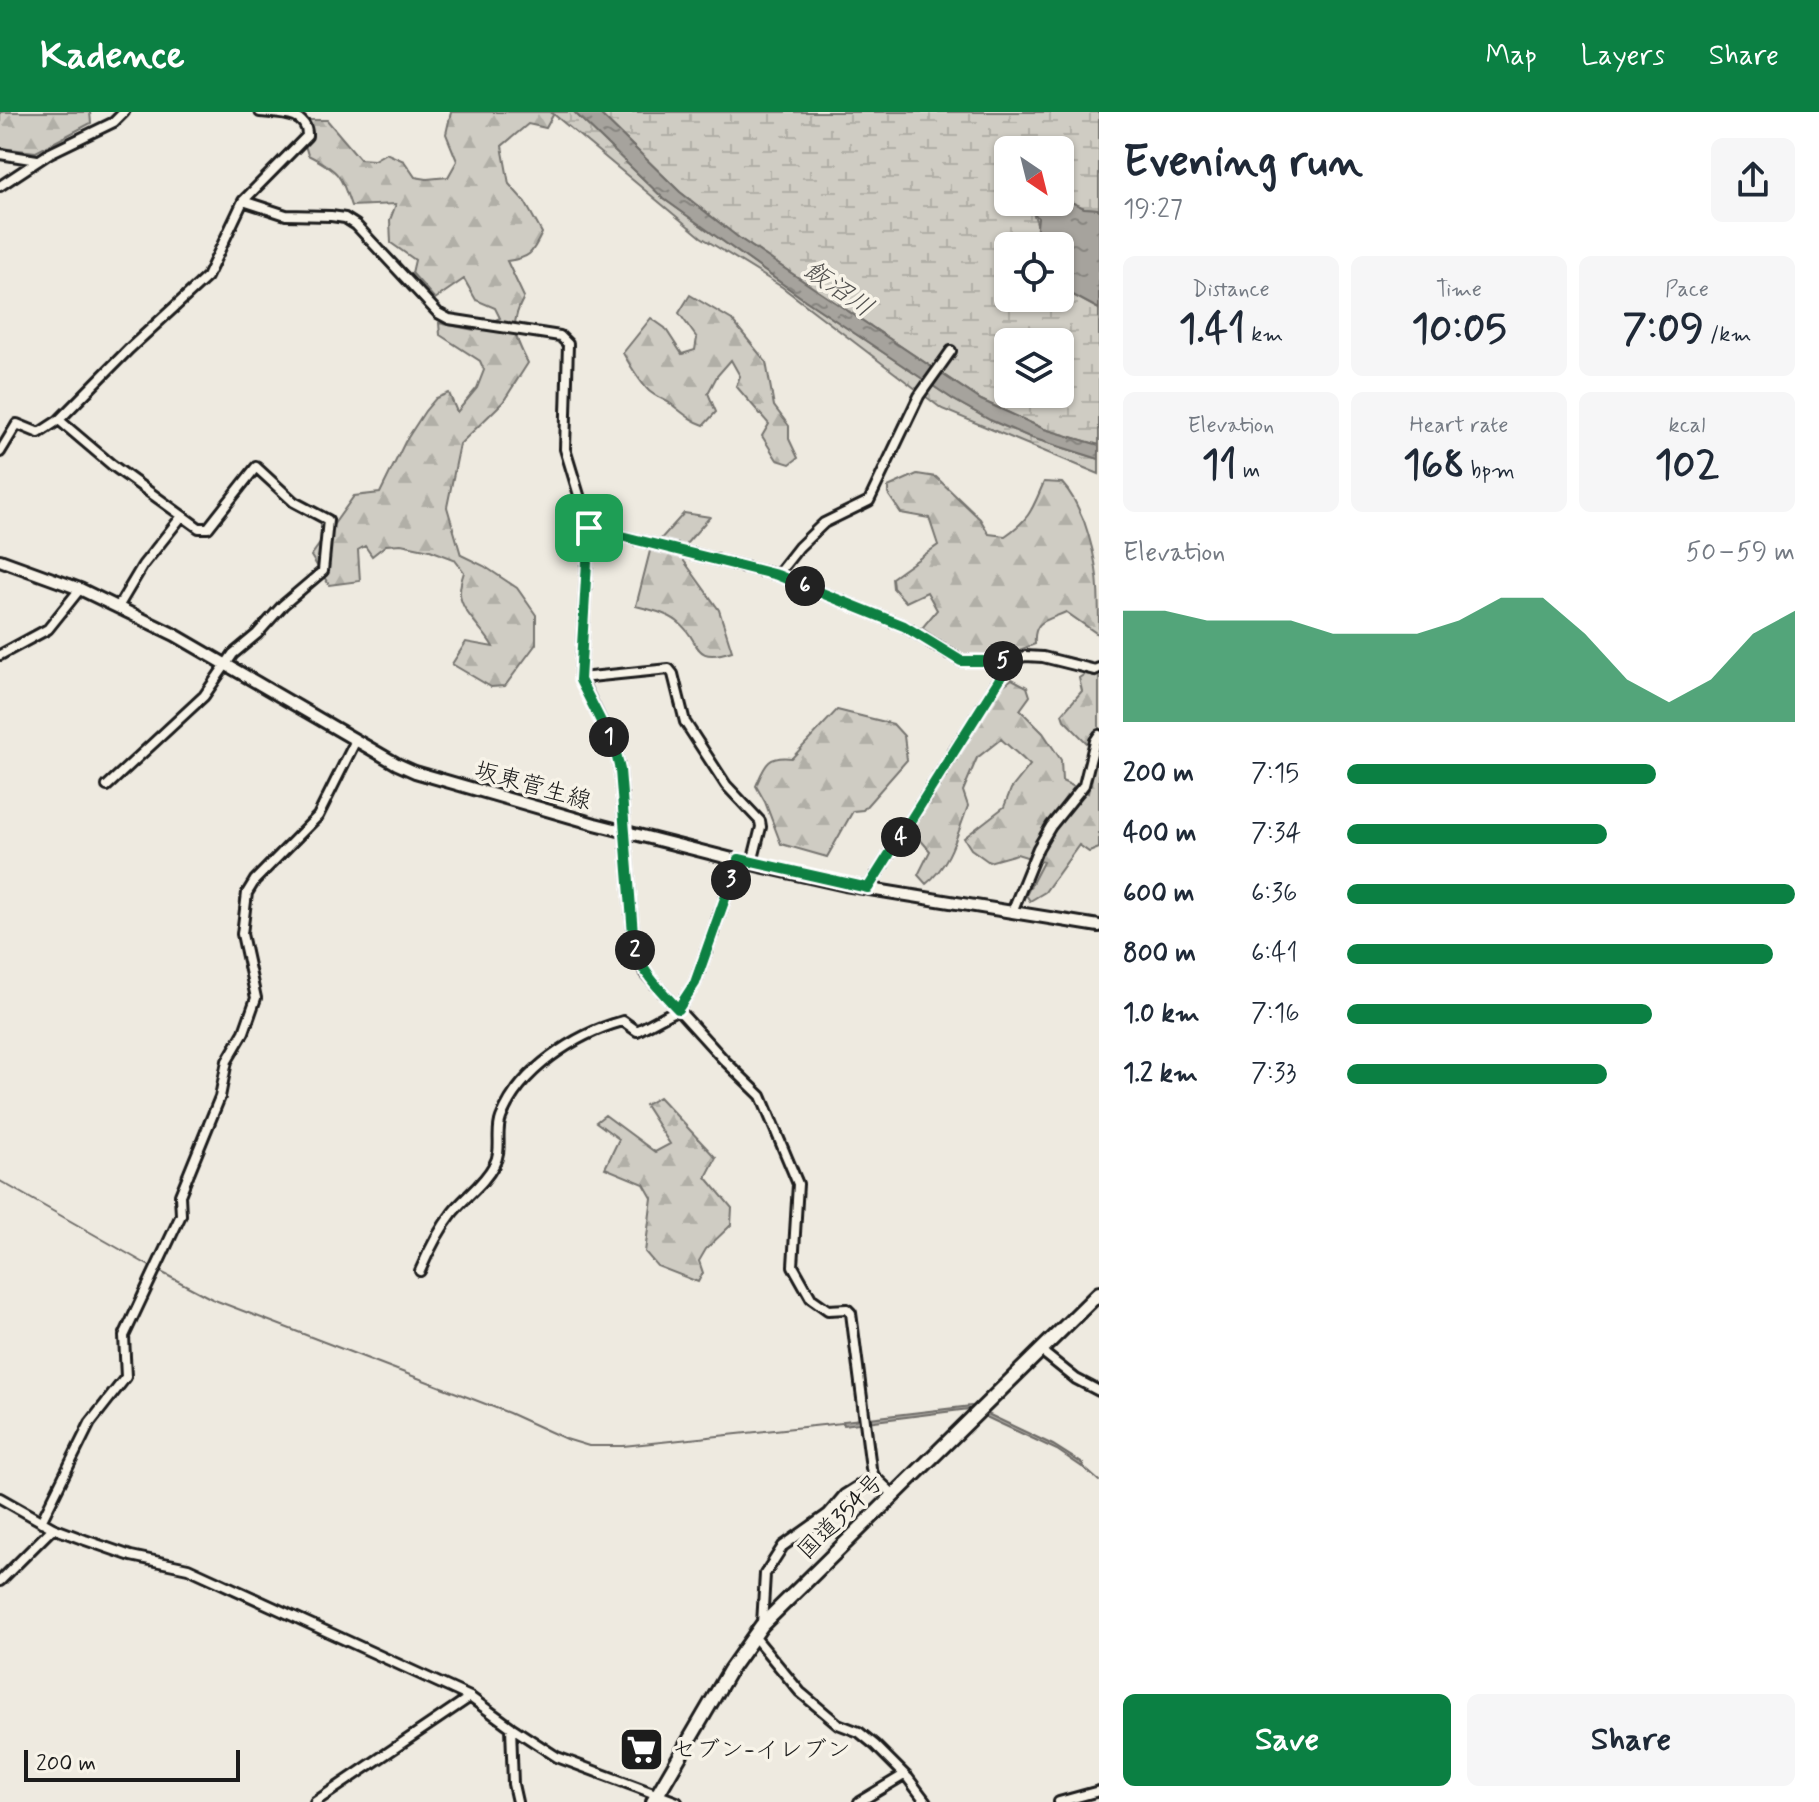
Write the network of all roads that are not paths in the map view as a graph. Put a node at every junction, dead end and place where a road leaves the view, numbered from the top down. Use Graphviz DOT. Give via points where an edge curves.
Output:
graph roads {
  1 [pos="124,112"];
  2 [pos="260,112"];
  3 [pos="0,154"];
  4 [pos="38,160"];
  5 [pos="0,186"];
  6 [pos="243,201"];
  7 [pos="950,353"];
  8 [pos="59,420"];
  9 [pos="0,452"];
  10 [pos="182,516"];
  11 [pos="589,528"];
  12 [pos="0,560"];
  13 [pos="777,575"];
  14 [pos="80,589"];
  15 [pos="118,607"];
  16 [pos="0,655"];
  17 [pos="1011,661"];
  18 [pos="226,664"];
  19 [pos="1098,672"];
  20 [pos="580,678"];
  21 [pos="1099,735"];
  22 [pos="356,740"];
  23 [pos="107,786"];
  24 [pos="624,830"];
  25 [pos="739,859"];
  26 [pos="752,863"];
  27 [pos="868,888"];
  28 [pos="1012,912"];
  29 [pos="1099,926"];
  30 [pos="678,1009"];
  31 [pos="420,1271"];
  32 [pos="1099,1293"];
  33 [pos="1040,1350"];
  34 [pos="1099,1391"];
  35 [pos="874,1476"];
  36 [pos="893,1494"];
  37 [pos="0,1498"];
  38 [pos="41,1522"];
  39 [pos="53,1528"];
  40 [pos="0,1581"];
  41 [pos="762,1625"];
  42 [pos="753,1635"];
  43 [pos="470,1697"];
  44 [pos="511,1727"];
  45 [pos="904,1775"];
  46 [pos="1099,1791"];
  47 [pos="655,1798"];
  48 [pos="315,1802"];
  49 [pos="517,1802"];
  50 [pos="677,1802"];
  51 [pos="859,1802"];
  52 [pos="926,1802"];
  53 [pos="1059,1802"];
  1 -- 4 [label="street"];
  2 -- 6 [label="street" via="295,114 308,131"];
  3 -- 4 [label="street"];
  4 -- 5 [label="street"];
  6 -- 8 [label="street" via="207,277"];
  6 -- 11 [label="street" via="295,217 345,218 449,319 560,336 568,344 565,449"];
  7 -- 13 [label="street" via="919,396 869,501 824,523"];
  8 -- 9 [label="street" via="39,433 17,424"];
  8 -- 10 [label="street"];
  10 -- 15 [label="street"];
  10 -- 18 [label="street" via="208,528 256,467 294,502 328,520 323,571"];
  11 -- 13 [label="street"];
  11 -- 20 [label="street"];
  12 -- 14 [label="main road, 坂東菅生線"];
  13 -- 17 [label="street" via="904,626 961,661"];
  14 -- 15 [label="main road, 坂東菅生線"];
  14 -- 16 [label="street" via="48,629"];
  15 -- 18 [label="main road, 坂東菅生線"];
  17 -- 19 [label="street" via="1043,657"];
  17 -- 27 [label="street"];
  18 -- 22 [label="main road, 坂東菅生線"];
  18 -- 23 [label="street" via="204,696"];
  20 -- 24 [label="street" via="615,749"];
  20 -- 26 [label="street" via="669,669 685,722 726,785 760,821"];
  21 -- 28 [label="street" via="1084,785 1038,848"];
  22 -- 24 [label="main road, 坂東菅生線" via="415,772"];
  22 -- 38 [label="street" via="318,816 247,893 242,934 256,998 227,1061 220,1097 180,1195 181,1215 124,1336 126,1377 90,1423"];
  24 -- 25 [label="main road, 坂東菅生線"];
  24 -- 30 [label="street" via="636,955"];
  25 -- 26 [label="main road, 坂東菅生線"];
  25 -- 30 [label="street" via="695,983"];
  26 -- 27 [label="main road, 坂東菅生線"];
  27 -- 28 [label="main road, 坂東菅生線"];
  28 -- 29 [label="main road, 坂東菅生線"];
  30 -- 31 [label="street" via="637,1031 623,1021 599,1028 541,1062 507,1105 493,1167 453,1212"];
  30 -- 35 [label="street" via="761,1096 798,1184 793,1266 811,1298 828,1310 851,1313"];
  32 -- 33 [label="highway, 国道354号"];
  33 -- 34 [label="street"];
  33 -- 36 [label="highway, 国道354号"];
  35 -- 36 [label="street"];
  35 -- 41 [label="street" via="783,1546 765,1574"];
  36 -- 41 [label="highway, 国道354号"];
  37 -- 38 [label="street"];
  38 -- 39 [label="street"];
  39 -- 40 [label="street"];
  39 -- 43 [label="street" via="131,1556 188,1568"];
  41 -- 42 [label="highway, 国道354号"];
  42 -- 45 [label="street" via="800,1692 838,1724 859,1732"];
  42 -- 47 [label="highway, 国道354号"];
  43 -- 44 [label="street"];
  43 -- 48 [label="street"];
  44 -- 47 [label="street" via="557,1757"];
  44 -- 49 [label="street"];
  45 -- 51 [label="street"];
  45 -- 52 [label="street"];
  46 -- 53 [label="street"];
  47 -- 50 [label="street"];
}
